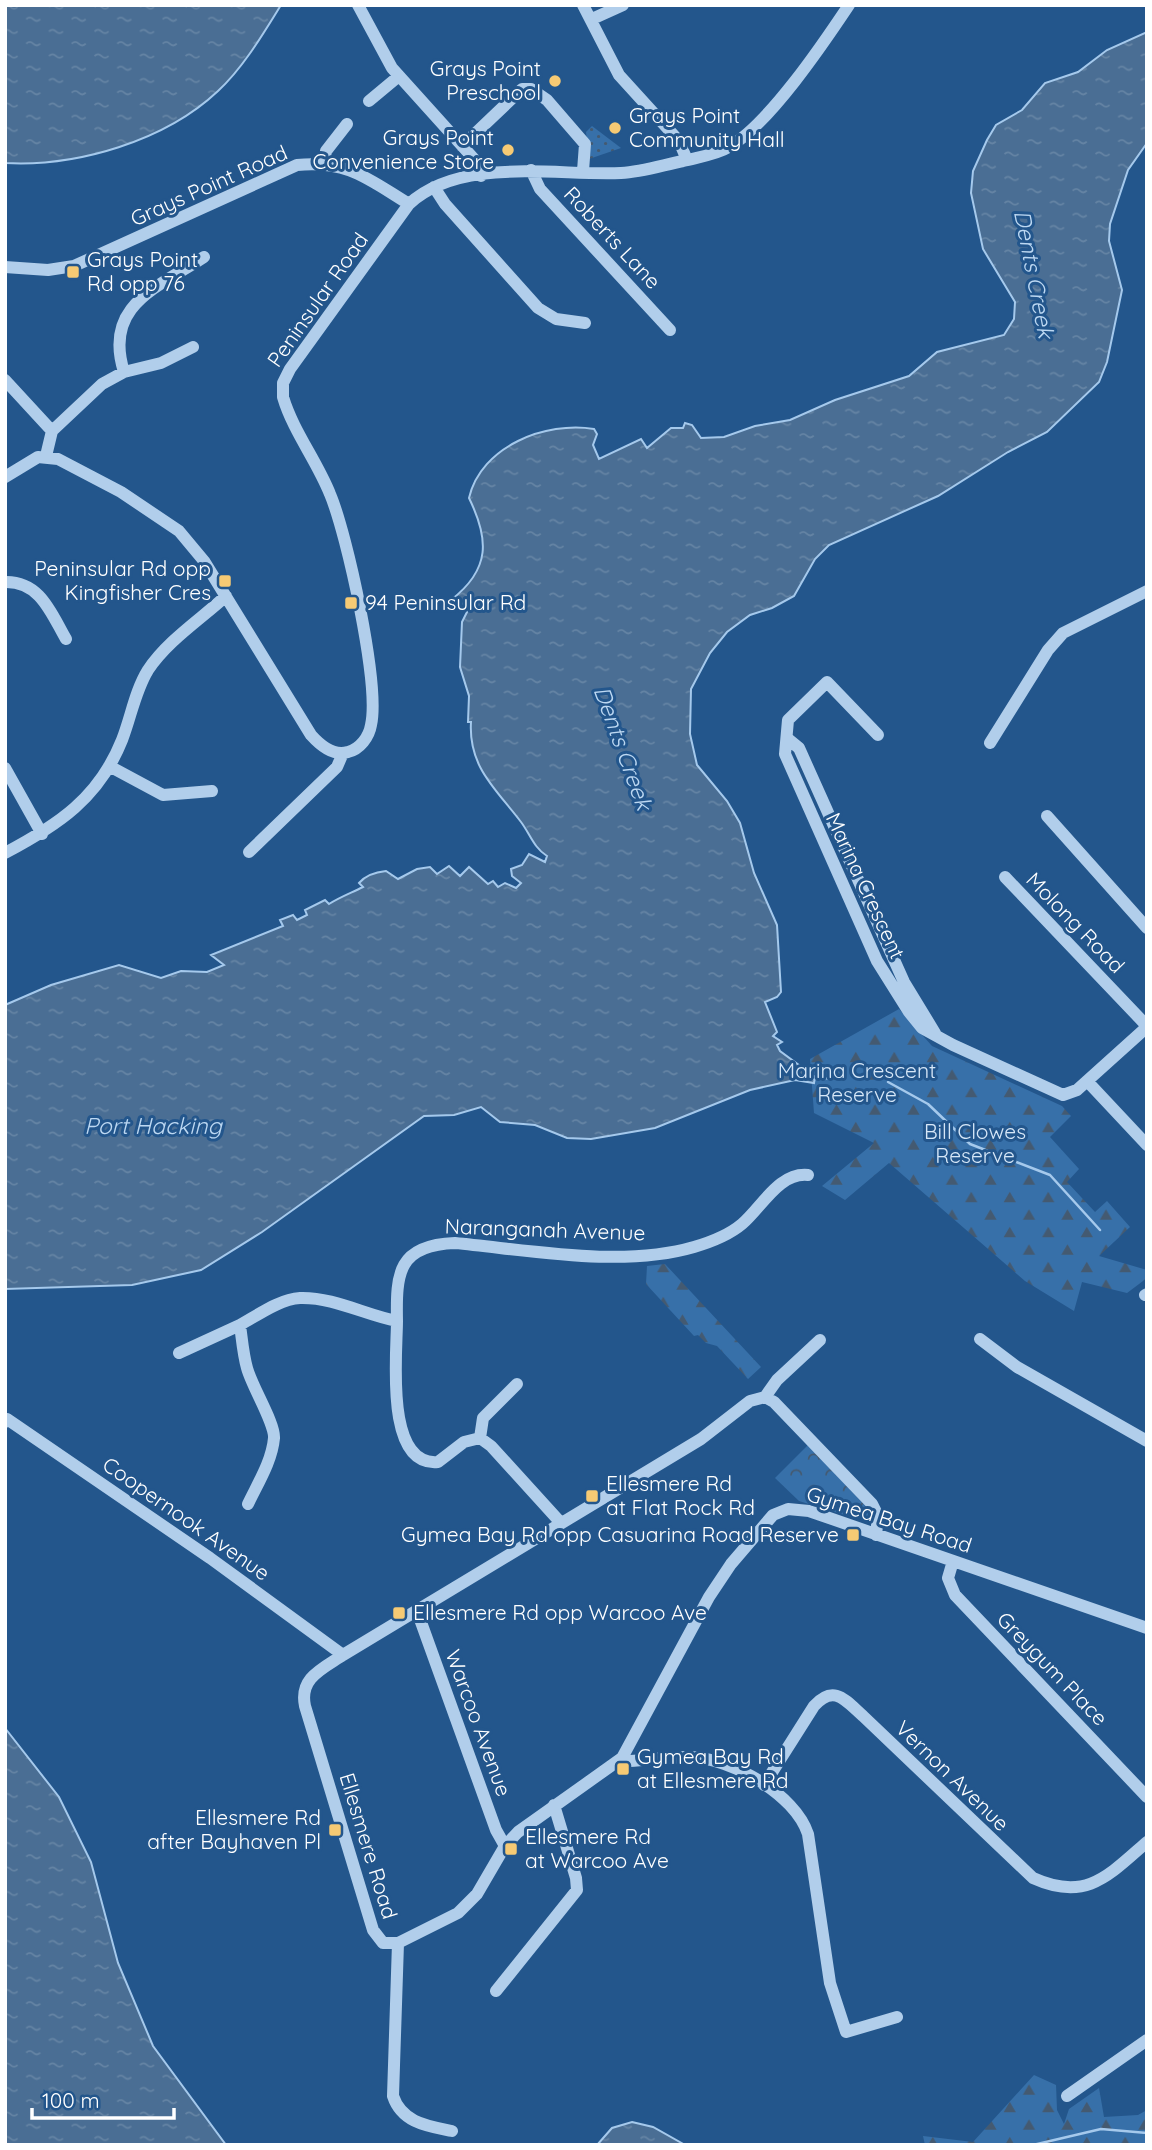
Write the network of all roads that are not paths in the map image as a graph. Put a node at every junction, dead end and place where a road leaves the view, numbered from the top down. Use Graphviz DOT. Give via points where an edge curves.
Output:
graph roads {
  1 [pos="358,5"];
  2 [pos="583,5"];
  3 [pos="623,5"];
  4 [pos="849,5"];
  5 [pos="592,19"];
  6 [pos="399,76"];
  7 [pos="369,101"];
  8 [pos="347,124"];
  9 [pos="462,146"];
  10 [pos="687,160"];
  11 [pos="324,162"];
  12 [pos="531,170"];
  13 [pos="583,171"];
  14 [pos="481,176"];
  15 [pos="434,187"];
  16 [pos="409,204"];
  17 [pos="204,257"];
  18 [pos="5,267"];
  19 [pos="585,323"];
  20 [pos="670,330"];
  21 [pos="193,347"];
  22 [pos="124,372"];
  23 [pos="5,380"];
  24 [pos="52,431"];
  25 [pos="46,456"];
  26 [pos="5,477"];
  27 [pos="5,582"];
  28 [pos="1147,591"];
  29 [pos="226,596"];
  30 [pos="66,639"];
  31 [pos="878,734"];
  32 [pos="990,743"];
  33 [pos="342,753"];
  34 [pos="109,766"];
  35 [pos="5,768"];
  36 [pos="212,791"];
  37 [pos="1047,816"];
  38 [pos="42,834"];
  39 [pos="249,852"];
  40 [pos="5,853"];
  41 [pos="1005,877"];
  42 [pos="1144,919"];
  43 [pos="1147,1026"];
  44 [pos="1087,1081"];
  45 [pos="1147,1145"];
  46 [pos="808,1175"];
  47 [pos="397,1321"];
  48 [pos="240,1325"];
  49 [pos="980,1339"];
  50 [pos="820,1340"];
  51 [pos="178,1353"];
  52 [pos="517,1384"];
  53 [pos="765,1397"];
  54 [pos="5,1422"];
  55 [pos="480,1438"];
  56 [pos="1147,1441"];
  57 [pos="248,1504"];
  58 [pos="561,1522"];
  59 [pos="876,1535"];
  60 [pos="953,1561"];
  61 [pos="417,1611"];
  62 [pos="1147,1628"];
  63 [pos="343,1655"];
  64 [pos="622,1758"];
  65 [pos="764,1785"];
  66 [pos="1147,1797"];
  67 [pos="554,1805"];
  68 [pos="1147,1843"];
  69 [pos="505,1846"];
  70 [pos="398,1943"];
  71 [pos="496,1991"];
  72 [pos="897,2017"];
  73 [pos="1147,2040"];
  74 [pos="1067,2096"];
  75 [pos="452,2131"];
  1 -- 6 [label="street"];
  2 -- 5 [label="street"];
  3 -- 5 [label="street"];
  4 -- 10 [label="street" via="824,43 753,127 728,148"];
  5 -- 10 [label="street" via="619,75 679,141"];
  6 -- 7 [label="street"];
  6 -- 9 [label="street"];
  8 -- 11 [label="street" via="326,151"];
  9 -- 13 [label="street" via="522,89 531,89 547,100 585,144"];
  9 -- 14 [label="street"];
  10 -- 13 [label="street" via="632,172"];
  11 -- 16 [label="street, Grays Point Road" via="345,166"];
  11 -- 18 [label="street, Grays Point Road" via="297,164 74,266 48,270"];
  12 -- 13 [label="street"];
  12 -- 14 [label="street"];
  12 -- 20 [label="street, Roberts Lane" via="540,189"];
  14 -- 15 [label="street"];
  15 -- 16 [label="street"];
  15 -- 19 [label="street" via="538,308 556,319"];
  16 -- 33 [label="street, Peninsular Road" via="283,383 285,404 320,471 339,521 365,644 372,723 360,745"];
  17 -- 22 [label="street" via="141,300 122,320"];
  21 -- 22 [label="street" via="161,363"];
  22 -- 24 [label="street" via="103,384"];
  23 -- 24 [label="street"];
  24 -- 25 [label="street"];
  25 -- 26 [label="street" via="29,460"];
  25 -- 29 [label="street" via="75,467 170,524 194,547"];
  27 -- 30 [label="street" via="23,584 39,594"];
  28 -- 32 [label="street" via="1055,641"];
  29 -- 33 [label="street" via="311,735 323,747"];
  29 -- 34 [label="street" via="148,671"];
  31 -- 44 [label="street, Marina Crescent" via="827,682 791,716 786,730 788,739 799,748 904,982 935,1034 1063,1095"];
  33 -- 39 [label="street, Peninsular Road" via="337,767"];
  34 -- 36 [label="street" via="163,795"];
  34 -- 38 [label="street" via="68,817"];
  35 -- 38 [label="street"];
  37 -- 42 [label="street"];
  38 -- 40 [label="street"];
  41 -- 43 [label="street, Molong Road"];
  43 -- 44 [label="street, Marina Crescent"];
  44 -- 45 [label="street"];
  46 -- 47 [label="street, Naranganah Avenue" via="785,1181 742,1224 718,1239 680,1250 635,1256 455,1243 426,1248 415,1253 398,1274"];
  47 -- 48 [label="street" via="370,1317 329,1301 299,1298"];
  47 -- 55 [label="street, Naranganah Avenue" via="396,1406 411,1448 425,1461 438,1462 464,1441"];
  48 -- 51 [label="street"];
  48 -- 57 [label="street" via="247,1368 273,1426 274,1439"];
  49 -- 56 [label="street" via="1017,1367"];
  50 -- 53 [label="street, Ellesmere Road"];
  52 -- 55 [label="street" via="483,1418"];
  53 -- 58 [label="street, Ellesmere Road" via="750,1401 701,1439"];
  53 -- 59 [label="street" via="872,1504 878,1516"];
  54 -- 63 [label="street, Coopernook Avenue" via="7,1419 210,1558"];
  55 -- 58 [label="street"];
  58 -- 61 [label="street, Ellesmere Road"];
  59 -- 60 [label="street, Gymea Bay Road"];
  59 -- 64 [label="street, Gymea Bay Road" via="798,1509 773,1515 719,1580"];
  60 -- 62 [label="street, Gymea Bay Road"];
  60 -- 66 [label="street, Greygum Place" via="948,1578 955,1595"];
  61 -- 63 [label="street, Ellesmere Road"];
  61 -- 69 [label="street, Warcoo Avenue"];
  63 -- 70 [label="street, Ellesmere Road" via="308,1680 303,1696 373,1930 383,1943"];
  64 -- 65 [label="street" via="691,1756 712,1760"];
  64 -- 67 [label="street, Ellesmere Road"];
  65 -- 68 [label="street, Vernon Avenue" via="814,1706 832,1694 863,1716 1033,1878 1065,1888 1094,1884"];
  65 -- 72 [label="street" via="786,1800 803,1820 830,1983 846,2032"];
  67 -- 69 [label="street, Ellesmere Road"];
  67 -- 71 [label="street" via="577,1890"];
  69 -- 70 [label="street, Ellesmere Road" via="477,1894 458,1913"];
  70 -- 75 [label="street" via="393,2096 408,2118"];
  73 -- 74 [label="street"];
}
